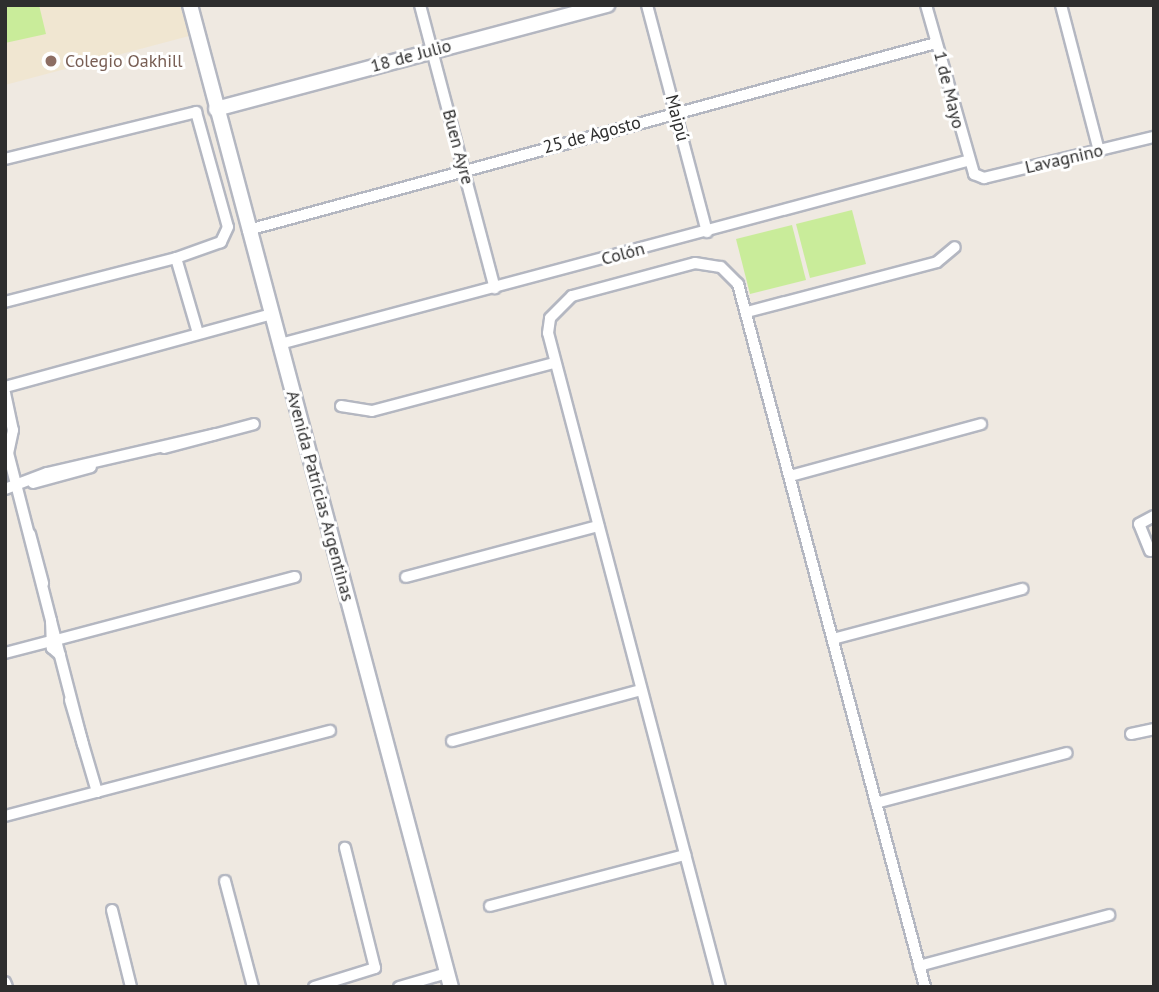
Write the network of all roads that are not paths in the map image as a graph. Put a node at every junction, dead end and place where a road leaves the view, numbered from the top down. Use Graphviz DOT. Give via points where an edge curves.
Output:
graph roads {
  1 [pos="190,5"];
  2 [pos="421,5"];
  3 [pos="607,5"];
  4 [pos="647,5"];
  5 [pos="926,5"];
  6 [pos="1061,5"];
  7 [pos="936,43"];
  8 [pos="432,50"];
  9 [pos="216,109"];
  10 [pos="676,113"];
  11 [pos="1154,137"];
  12 [pos="1099,151"];
  13 [pos="5,159"];
  14 [pos="967,162"];
  15 [pos="463,169"];
  16 [pos="974,174"];
  17 [pos="248,230"];
  18 [pos="707,232"];
  19 [pos="955,247"];
  20 [pos="176,258"];
  21 [pos="495,288"];
  22 [pos="5,302"];
  23 [pos="747,312"];
  24 [pos="271,314"];
  25 [pos="198,333"];
  26 [pos="279,344"];
  27 [pos="554,363"];
  28 [pos="5,387"];
  29 [pos="5,393"];
  30 [pos="341,406"];
  31 [pos="254,424"];
  32 [pos="981,424"];
  33 [pos="7,452"];
  34 [pos="790,476"];
  35 [pos="16,486"];
  36 [pos="1154,516"];
  37 [pos="598,526"];
  38 [pos="1150,551"];
  39 [pos="295,577"];
  40 [pos="406,577"];
  41 [pos="1021,589"];
  42 [pos="833,639"];
  43 [pos="55,640"];
  44 [pos="5,653"];
  45 [pos="641,690"];
  46 [pos="1154,729"];
  47 [pos="330,731"];
  48 [pos="1131,734"];
  49 [pos="452,741"];
  50 [pos="1067,753"];
  51 [pos="97,792"];
  52 [pos="876,803"];
  53 [pos="5,816"];
  54 [pos="345,848"];
  55 [pos="685,855"];
  56 [pos="225,881"];
  57 [pos="490,906"];
  58 [pos="111,911"];
  59 [pos="1109,915"];
  60 [pos="919,966"];
  61 [pos="449,980"];
  62 [pos="131,987"];
  63 [pos="253,987"];
  64 [pos="314,987"];
  65 [pos="399,987"];
  66 [pos="720,987"];
  67 [pos="925,987"];
  1 -- 9 [label="street, Avenida Patricias Argentinas"];
  2 -- 8 [label="street, Buen Ayre"];
  3 -- 8 [label="street, 18 de Julio"];
  4 -- 10 [label="street, Maipú"];
  5 -- 7 [label="street, 1 de Mayo"];
  6 -- 12 [label="street"];
  7 -- 10 [label="street, 25 de Agosto"];
  7 -- 14 [label="street, 1 de Mayo"];
  8 -- 9 [label="street, 18 de Julio"];
  8 -- 15 [label="street, Buen Ayre"];
  9 -- 17 [label="street, Avenida Patricias Argentinas"];
  10 -- 15 [label="street, 25 de Agosto"];
  10 -- 18 [label="street, Maipú"];
  11 -- 12 [label="street, Lavagnino"];
  12 -- 16 [label="street, Lavagnino" via="985,178"];
  13 -- 20 [label="street" via="196,112 203,121 227,235"];
  14 -- 16 [label="street, 1 de Mayo"];
  14 -- 18 [label="street, Colón"];
  15 -- 17 [label="street, 25 de Agosto"];
  15 -- 21 [label="street, Buen Ayre"];
  17 -- 24 [label="street, Avenida Patricias Argentinas"];
  18 -- 21 [label="street, Colón"];
  19 -- 23 [label="street" via="937,262"];
  20 -- 22 [label="street"];
  20 -- 25 [label="street"];
  21 -- 26 [label="street, Colón"];
  23 -- 27 [label="street" via="732,275 695,263 572,296 550,318"];
  23 -- 34 [label="street"];
  24 -- 25 [label="street"];
  24 -- 26 [label="street, Avenida Patricias Argentinas"];
  25 -- 28 [label="street"];
  26 -- 61 [label="street, Avenida Patricias Argentinas"];
  27 -- 30 [label="street" via="372,411"];
  27 -- 37 [label="street"];
  29 -- 33 [label="street" via="13,430"];
  31 -- 35 [label="street" via="94,465 76,475"];
  32 -- 34 [label="street"];
  33 -- 35 [label="street"];
  34 -- 42 [label="street"];
  35 -- 43 [label="street"];
  36 -- 38 [label="street" via="1139,524"];
  37 -- 40 [label="street"];
  37 -- 45 [label="street"];
  39 -- 43 [label="street"];
  41 -- 42 [label="street"];
  42 -- 52 [label="street"];
  43 -- 44 [label="street"];
  43 -- 51 [label="street"];
  45 -- 49 [label="street"];
  45 -- 55 [label="street"];
  46 -- 48 [label="street"];
  47 -- 51 [label="street"];
  50 -- 52 [label="street"];
  51 -- 53 [label="street"];
  52 -- 60 [label="street"];
  54 -- 64 [label="street" via="375,968"];
  55 -- 57 [label="street"];
  55 -- 66 [label="street"];
  56 -- 63 [label="street"];
  58 -- 62 [label="street"];
  59 -- 60 [label="street"];
  60 -- 67 [label="street"];
  61 -- 65 [label="street"];
}
